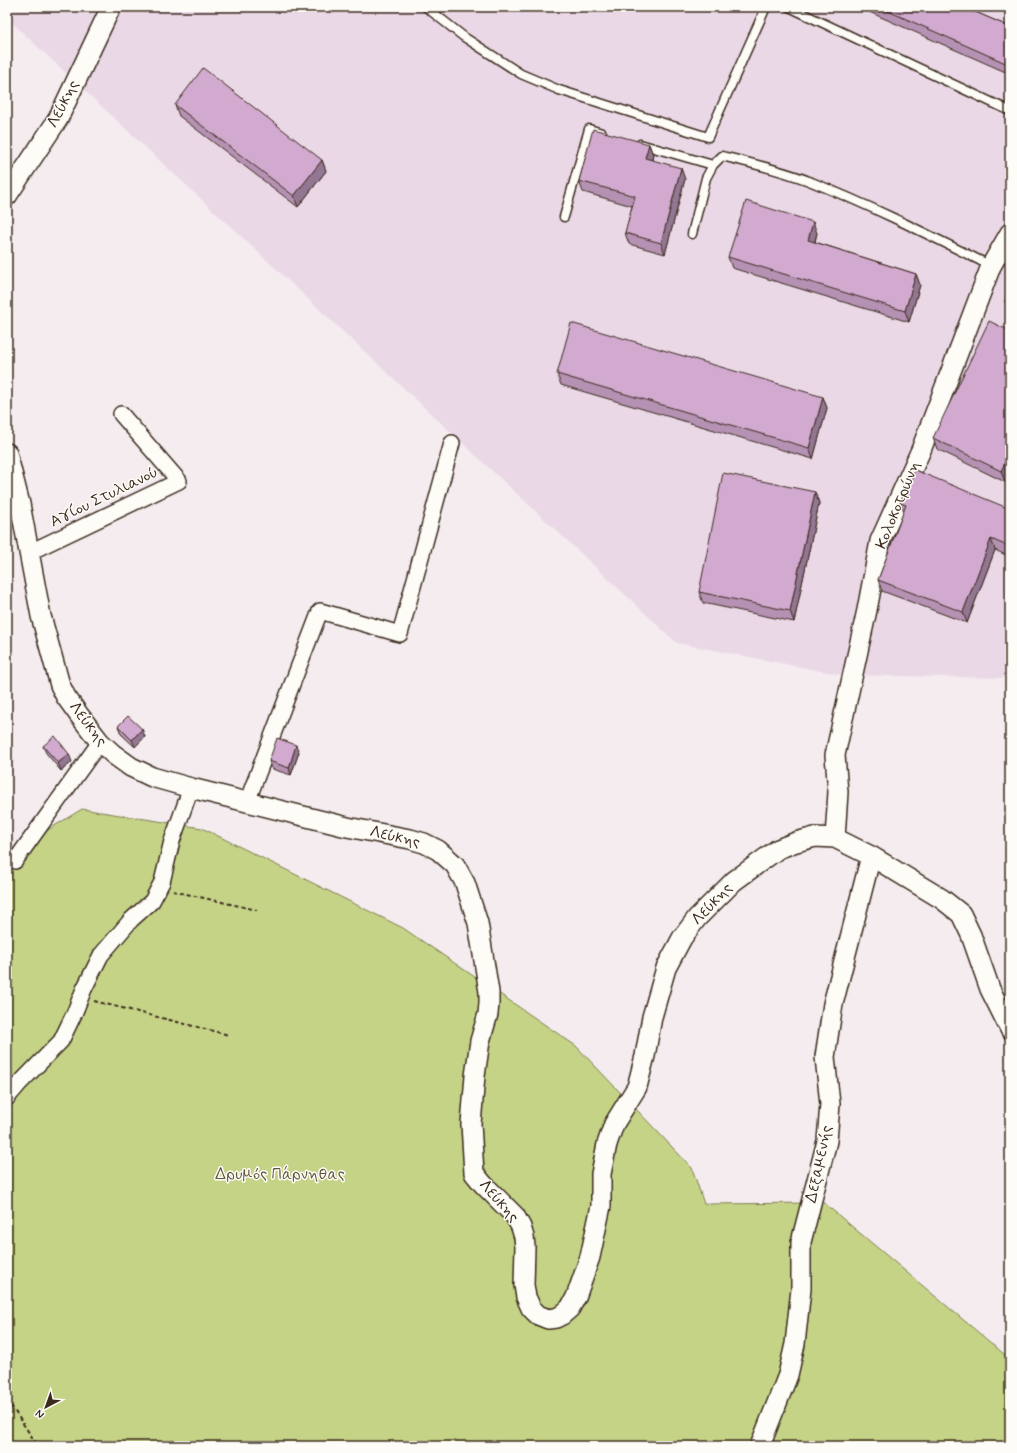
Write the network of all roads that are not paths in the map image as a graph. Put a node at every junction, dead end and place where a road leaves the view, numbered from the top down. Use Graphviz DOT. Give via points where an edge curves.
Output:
graph roads {
  1 [pos="111,7"];
  2 [pos="426,7"];
  3 [pos="766,7"];
  4 [pos="789,7"];
  5 [pos="1010,111"];
  6 [pos="611,135"];
  7 [pos="632,142"];
  8 [pos="713,165"];
  9 [pos="7,196"];
  10 [pos="564,217"];
  11 [pos="1010,233"];
  12 [pos="692,234"];
  13 [pos="991,266"];
  14 [pos="121,414"];
  15 [pos="452,443"];
  16 [pos="7,453"];
  17 [pos="30,552"];
  18 [pos="100,742"];
  19 [pos="191,788"];
  20 [pos="247,802"];
  21 [pos="835,838"];
  22 [pos="871,856"];
  23 [pos="16,861"];
  24 [pos="1010,1029"];
  25 [pos="7,1098"];
  26 [pos="760,1446"];
  1 -- 9 [label="street, Λεύκης" via="58,119"];
  2 -- 3 [label="lane" via="464,37 521,74 559,90 708,136"];
  4 -- 5 [label="lane"];
  6 -- 10 [label="lane" via="589,129"];
  7 -- 8 [label="lane"];
  8 -- 12 [label="lane" via="706,178"];
  8 -- 13 [label="lane" via="722,156 809,181 898,220"];
  11 -- 13 [label="street, Κολοκοτρώνη"];
  13 -- 21 [label="street, Κολοκοτρώνη" via="921,450 880,541 835,754 838,792"];
  14 -- 17 [label="street, Αγίου Στυλιανού" via="179,481"];
  15 -- 20 [label="street" via="400,634 320,611"];
  16 -- 17 [label="street, Λεύκης"];
  17 -- 18 [label="street, Λεύκης" via="41,616 60,685 70,703"];
  18 -- 19 [label="street, Λεύκης" via="131,767 152,777"];
  18 -- 23 [label="street"];
  19 -- 20 [label="street, Λεύκης"];
  19 -- 25 [label="street" via="172,841 162,882 152,901 131,920 101,955 61,1041"];
  20 -- 21 [label="street, Λεύκης" via="347,827 410,838 438,850 455,865 465,883 478,923 489,992 488,1014 480,1041 475,1076 471,1124 474,1173 515,1216 521,1227 525,1247 526,1298 538,1315 548,1319 562,1315 570,1308 576,1297 590,1257 601,1206 601,1174 607,1144 614,1124 637,1087 652,1017 666,968 682,938 697,918 734,881 778,849 815,837"];
  21 -- 22 [label="street, Λεύκης"];
  22 -- 24 [label="street, Λεύκης" via="942,899 961,914 990,989"];
  22 -- 26 [label="street, Δεξαμενής" via="832,1004 825,1057 830,1104 827,1141 801,1242 801,1289 795,1344 788,1375"];
}
